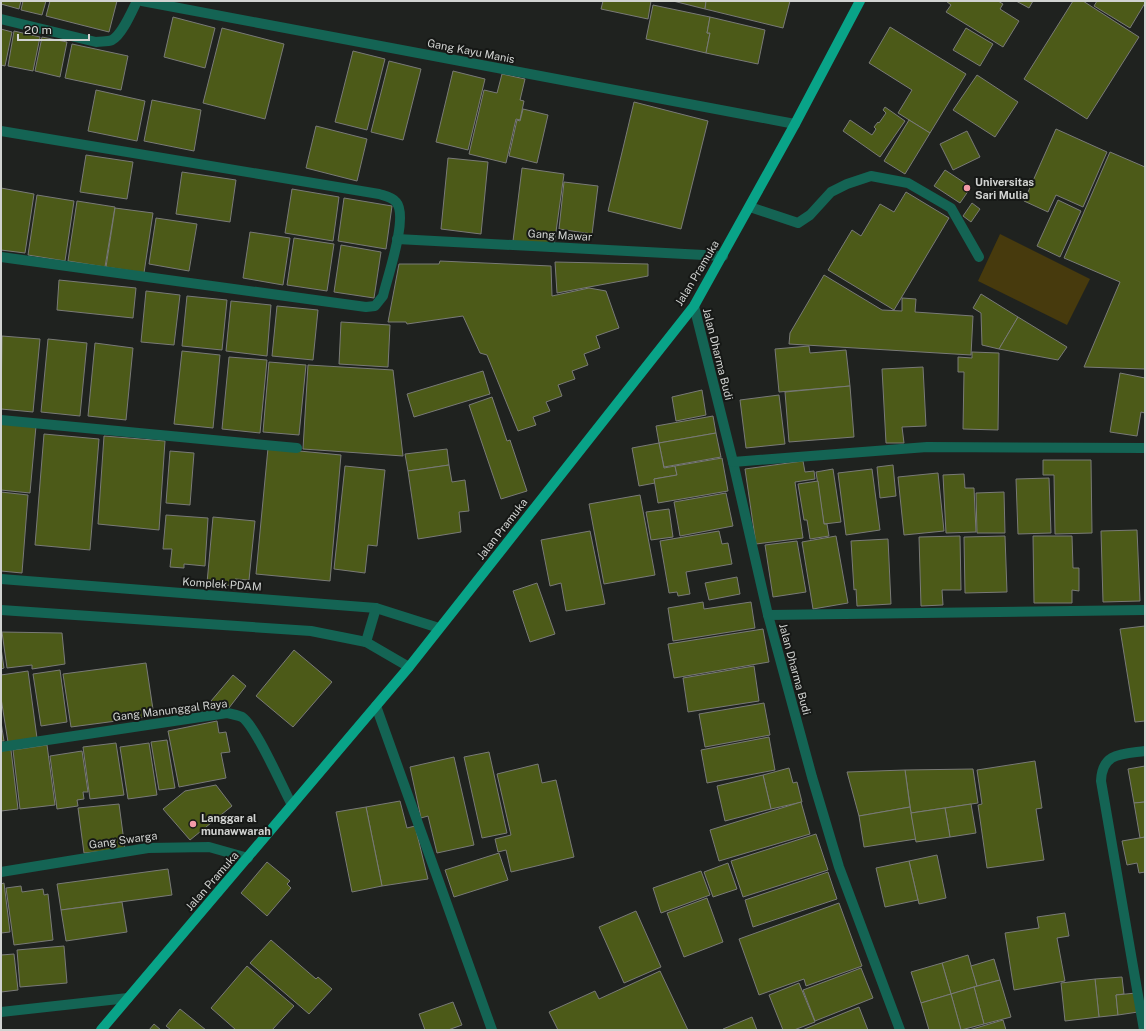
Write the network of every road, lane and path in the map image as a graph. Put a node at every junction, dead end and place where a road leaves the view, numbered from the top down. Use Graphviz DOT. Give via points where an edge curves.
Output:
graph roads {
  1 [pos="137,1"];
  2 [pos="142,1"];
  3 [pos="860,1"];
  4 [pos="1,19"];
  5 [pos="795,124"];
  6 [pos="1,131"];
  7 [pos="750,207"];
  8 [pos="397,239"];
  9 [pos="723,256"];
  10 [pos="1,257"];
  11 [pos="979,257"];
  12 [pos="694,306"];
  13 [pos="1,420"];
  14 [pos="297,448"];
  15 [pos="1145,448"];
  16 [pos="733,462"];
  17 [pos="1,580"];
  18 [pos="376,608"];
  19 [pos="1,610"];
  20 [pos="1145,610"];
  21 [pos="768,615"];
  22 [pos="439,628"];
  23 [pos="366,642"];
  24 [pos="409,667"];
  25 [pos="376,706"];
  26 [pos="1,747"];
  27 [pos="1145,752"];
  28 [pos="292,805"];
  29 [pos="248,858"];
  30 [pos="1,872"];
  31 [pos="128,998"];
  32 [pos="1,1012"];
  33 [pos="101,1030"];
  34 [pos="492,1030"];
  35 [pos="900,1030"];
  36 [pos="1144,1030"];
  1 -- 4 [label="street" via="113,40 106,41 96,42"];
  2 -- 5 [label="street, Gang Kayu Manis"];
  3 -- 5 [label="main road, Jalan Pramuka"];
  5 -- 7 [label="main road, Jalan Pramuka"];
  6 -- 8 [label="street" via="379,194 396,202 399,208 401,222"];
  7 -- 9 [label="main road, Jalan Pramuka"];
  7 -- 11 [label="street" via="798,223 810,215 831,192 847,184 872,176 908,183 951,208"];
  8 -- 9 [label="street, Gang Mawar"];
  8 -- 10 [label="street" via="382,296 375,306 366,307"];
  9 -- 12 [label="main road, Jalan Pramuka"];
  12 -- 16 [label="street, Jalan Dharma Budi"];
  12 -- 22 [label="main road, Jalan Pramuka"];
  13 -- 14 [label="street"];
  15 -- 16 [label="street" via="927,446"];
  16 -- 21 [label="street, Jalan Dharma Budi"];
  17 -- 18 [label="street, Komplek PDAM"];
  18 -- 22 [label="street, Komplek PDAM"];
  18 -- 23 [label="street"];
  19 -- 23 [label="street" via="311,631"];
  20 -- 21 [label="street"];
  21 -- 35 [label="street, Jalan Dharma Budi" via="839,867"];
  22 -- 24 [label="main road, Jalan Pramuka"];
  23 -- 24 [label="street"];
  24 -- 25 [label="main road, Jalan Pramuka"];
  25 -- 28 [label="main road, Jalan Pramuka"];
  25 -- 34 [label="street"];
  26 -- 28 [label="street, Gang Manunggal Raya" via="234,714 242,717 253,730"];
  27 -- 36 [label="street" via="1116,755 1108,760 1103,768 1101,781"];
  28 -- 29 [label="main road, Jalan Pramuka"];
  29 -- 30 [label="street, Gang Swarga" via="208,847 148,848"];
  29 -- 31 [label="main road, Jalan Pramuka"];
  31 -- 32 [label="street"];
  31 -- 33 [label="main road, Jalan Pramuka"];
}
